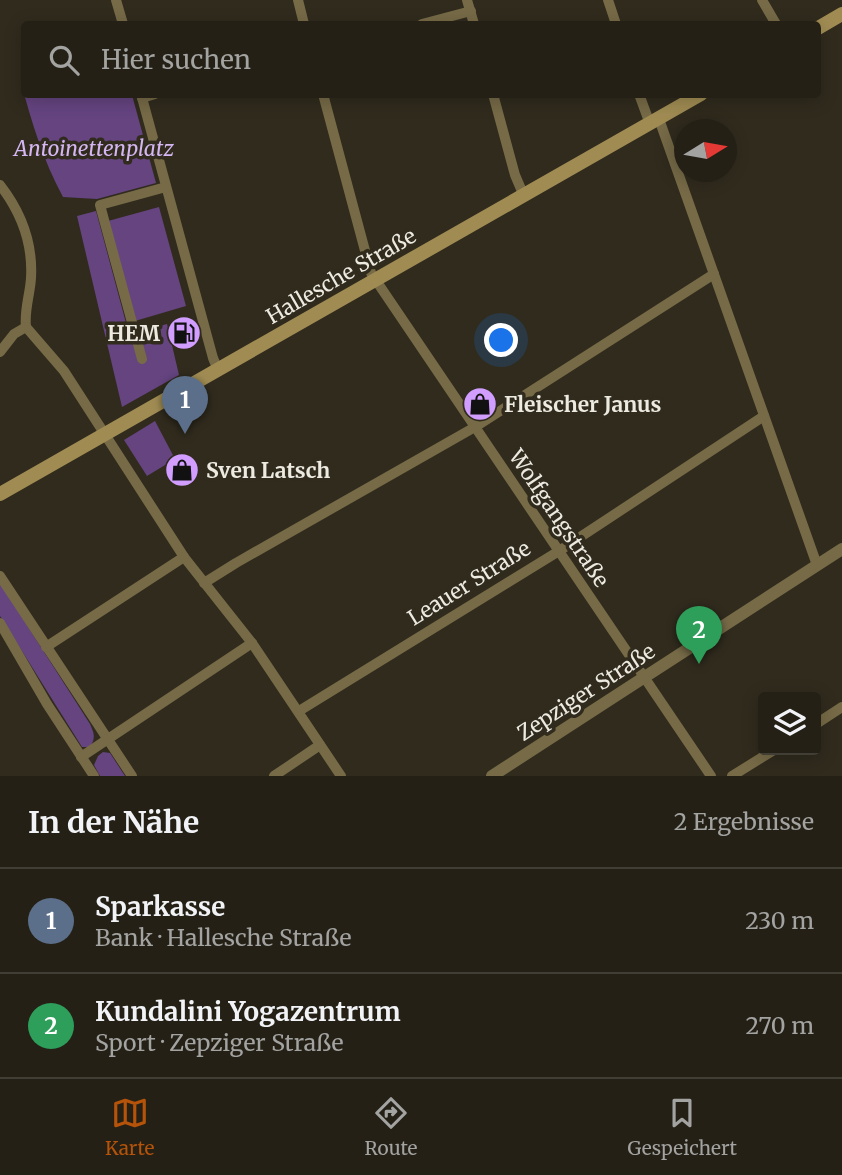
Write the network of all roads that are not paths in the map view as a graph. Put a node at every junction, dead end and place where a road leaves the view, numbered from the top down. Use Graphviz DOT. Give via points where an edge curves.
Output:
graph roads {
  1 [pos="116,0"];
  2 [pos="298,0"];
  3 [pos="467,0"];
  4 [pos="608,0"];
  5 [pos="762,0"];
  6 [pos="471,11"];
  7 [pos="842,14"];
  8 [pos="122,21"];
  9 [pos="303,21"];
  10 [pos="433,21"];
  11 [pos="473,21"];
  12 [pos="615,21"];
  13 [pos="774,21"];
  14 [pos="821,26"];
  15 [pos="142,98"];
  16 [pos="324,98"];
  17 [pos="494,98"];
  18 [pos="641,98"];
  19 [pos="694,98"];
  20 [pos="654,121"];
  21 [pos="0,185"];
  22 [pos="166,187"];
  23 [pos="524,196"];
  24 [pos="714,274"];
  25 [pos="376,280"];
  26 [pos="26,327"];
  27 [pos="0,352"];
  28 [pos="142,359"];
  29 [pos="218,370"];
  30 [pos="764,416"];
  31 [pos="475,427"];
  32 [pos="104,435"];
  33 [pos="0,494"];
  34 [pos="842,549"];
  35 [pos="558,551"];
  36 [pos="184,558"];
  37 [pos="817,565"];
  38 [pos="0,576"];
  39 [pos="204,583"];
  40 [pos="0,623"];
  41 [pos="252,643"];
  42 [pos="46,647"];
  43 [pos="644,677"];
  44 [pos="842,707"];
  45 [pos="299,711"];
  46 [pos="821,721"];
  47 [pos="107,739"];
  48 [pos="320,745"];
  49 [pos="766,755"];
  50 [pos="81,757"];
  51 [pos="93,776"];
  52 [pos="132,776"];
  53 [pos="274,776"];
  54 [pos="341,776"];
  55 [pos="492,776"];
  56 [pos="711,776"];
  57 [pos="732,776"];
  1 -- 8 [label="street"];
  2 -- 9 [label="street"];
  3 -- 6 [label="street"];
  4 -- 12 [label="street"];
  5 -- 13 [label="street"];
  6 -- 10 [label="street"];
  6 -- 11 [label="street"];
  7 -- 14 [label="main road"];
  15 -- 22 [label="street"];
  16 -- 25 [label="street, Wolfgangstraße" via="368,265"];
  17 -- 23 [label="street"];
  18 -- 20 [label="street"];
  19 -- 20 [label="main road, Hallesche Straße"];
  20 -- 23 [label="main road, Hallesche Straße"];
  20 -- 24 [label="street"];
  21 -- 26 [label="street" via="20,214 29,243"];
  22 -- 28 [label="street" via="100,205"];
  22 -- 29 [label="street"];
  23 -- 25 [label="main road, Hallesche Straße"];
  24 -- 30 [label="street"];
  24 -- 31 [label="street"];
  25 -- 29 [label="main road, Hallesche Straße"];
  25 -- 31 [label="street, Wolfgangstraße"];
  26 -- 27 [label="street"];
  26 -- 32 [label="street" via="64,371"];
  29 -- 32 [label="main road, Hallesche Straße"];
  30 -- 35 [label="street, Leauer Straße"];
  30 -- 37 [label="street"];
  31 -- 35 [label="street, Wolfgangstraße"];
  31 -- 39 [label="street"];
  32 -- 33 [label="main road, Hallesche Straße"];
  32 -- 36 [label="street"];
  34 -- 37 [label="street, Zepziger Straße"];
  35 -- 43 [label="street, Wolfgangstraße"];
  35 -- 45 [label="street, Leauer Straße"];
  36 -- 39 [label="street"];
  36 -- 42 [label="street"];
  37 -- 43 [label="street, Zepziger Straße"];
  38 -- 42 [label="street"];
  39 -- 41 [label="street"];
  40 -- 50 [label="street"];
  41 -- 45 [label="street"];
  41 -- 47 [label="street"];
  42 -- 47 [label="street"];
  43 -- 55 [label="street, Zepziger Straße"];
  43 -- 56 [label="street, Wolfgangstraße"];
  44 -- 46 [label="street"];
  45 -- 48 [label="street"];
  47 -- 50 [label="street"];
  47 -- 52 [label="street"];
  48 -- 53 [label="street"];
  48 -- 54 [label="street"];
  49 -- 57 [label="street"];
  50 -- 51 [label="street"];
}
